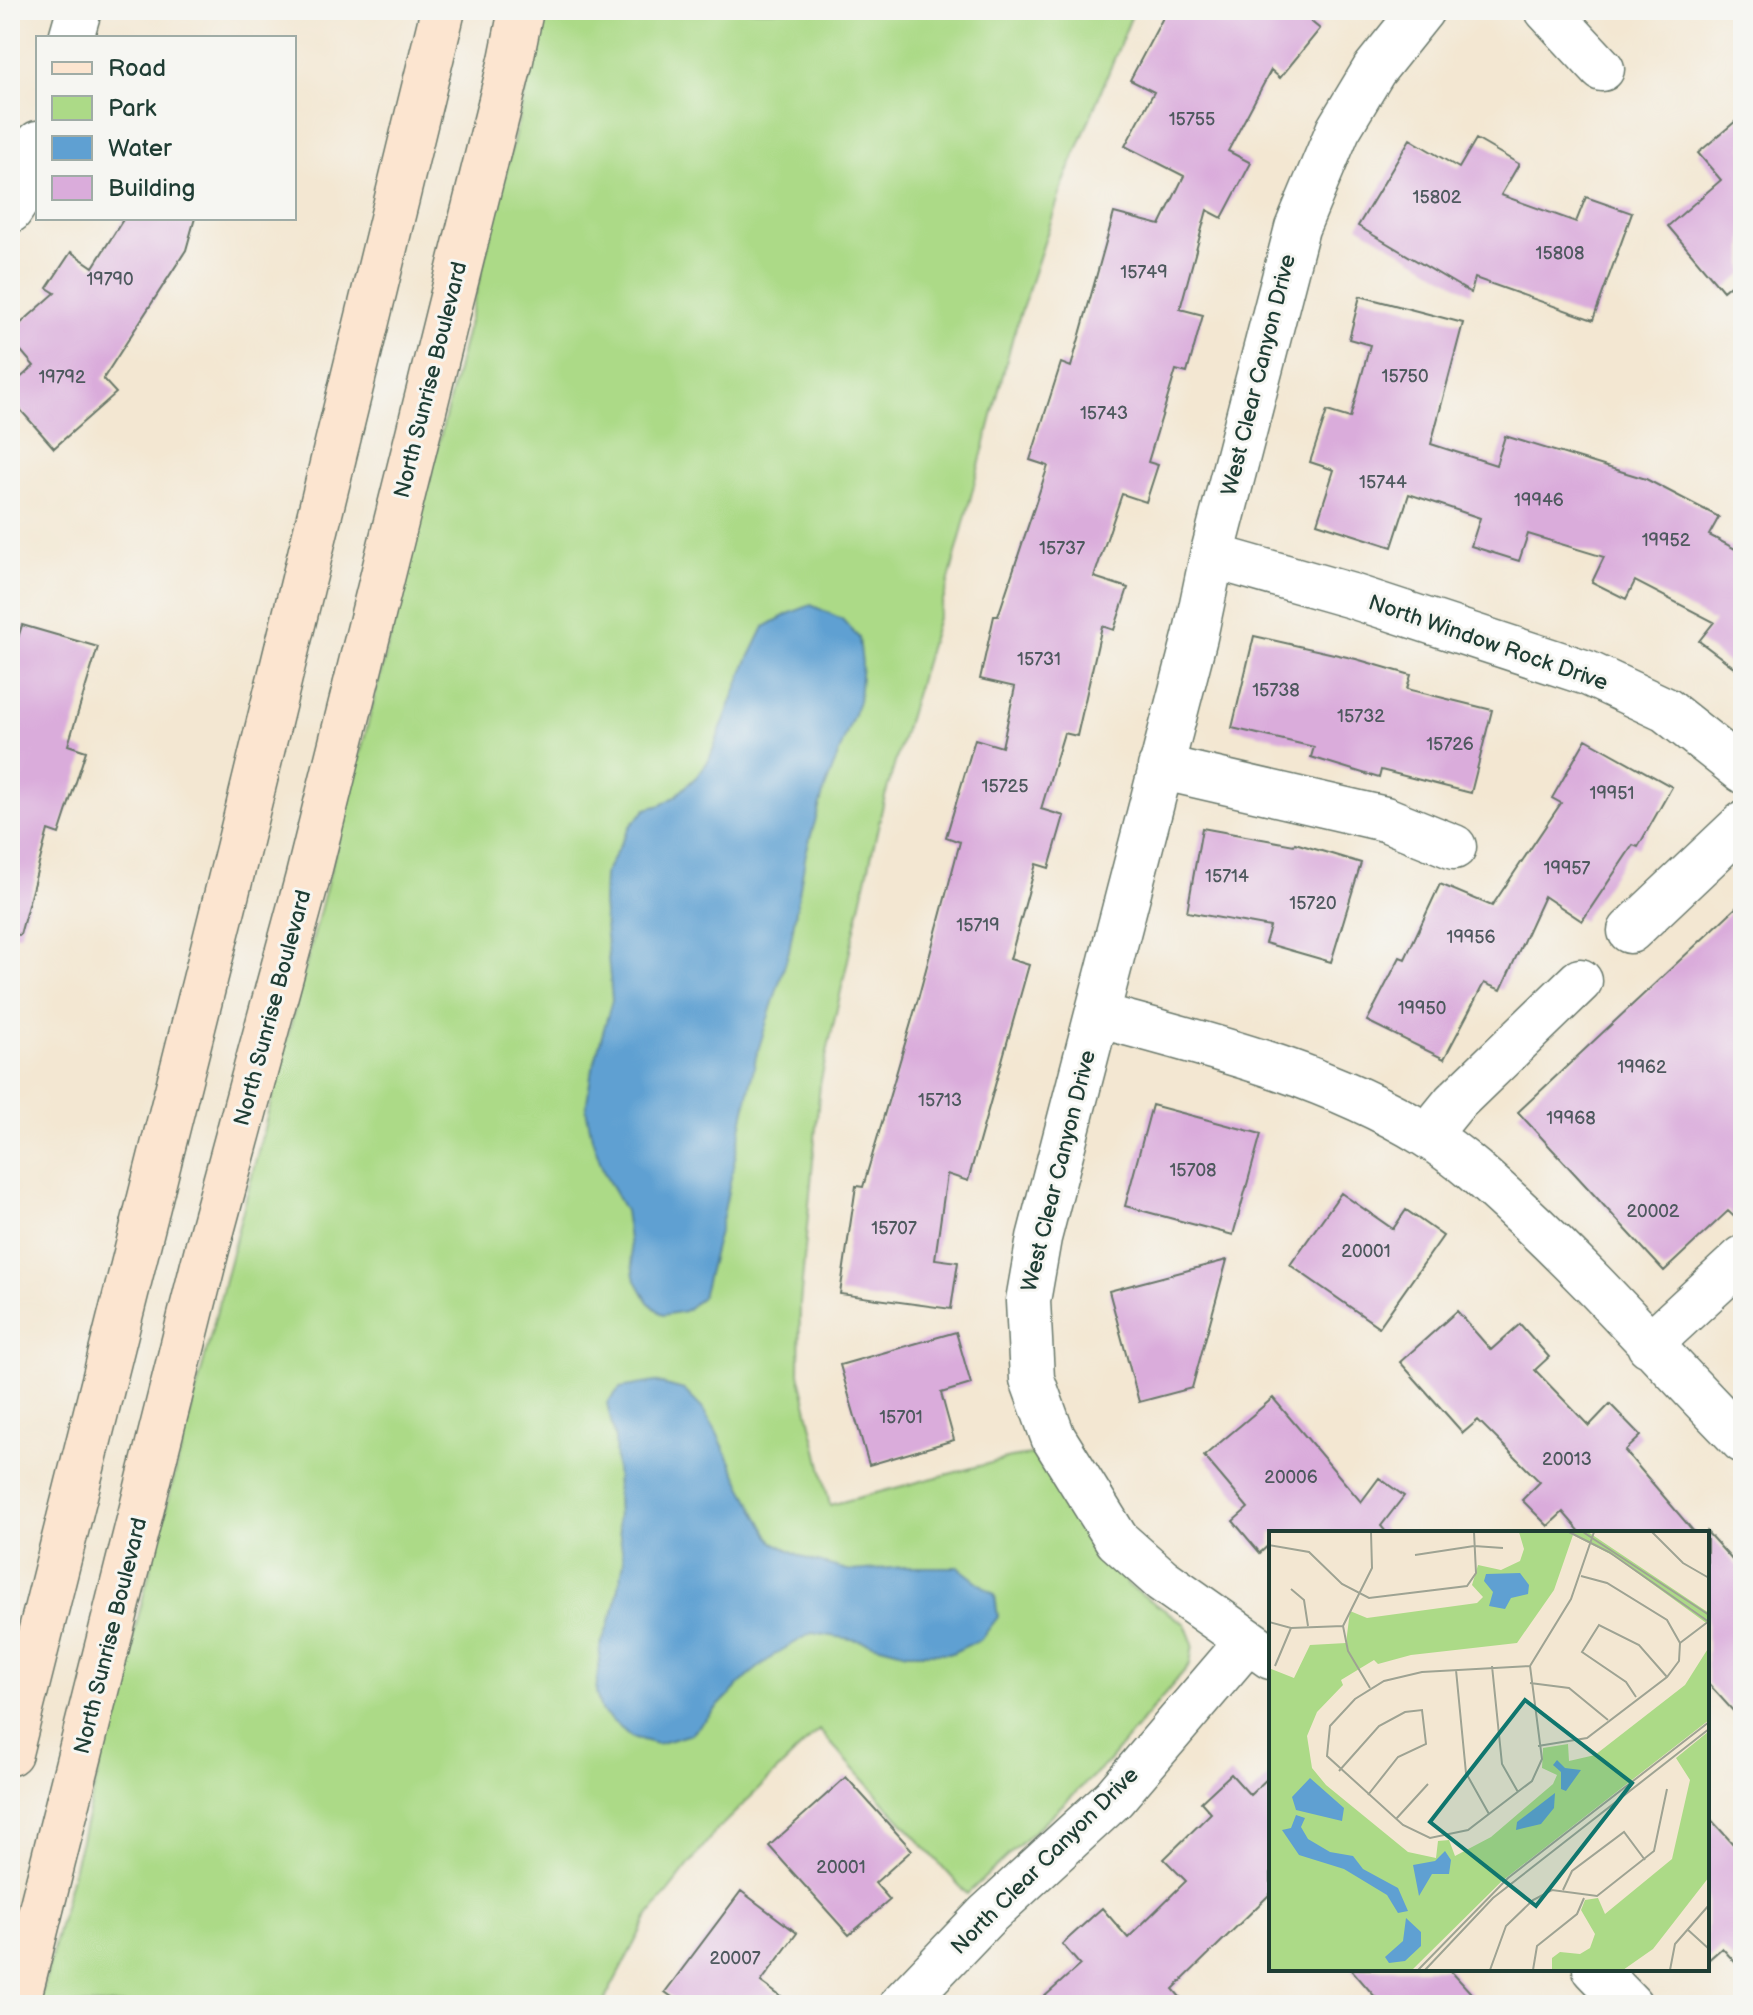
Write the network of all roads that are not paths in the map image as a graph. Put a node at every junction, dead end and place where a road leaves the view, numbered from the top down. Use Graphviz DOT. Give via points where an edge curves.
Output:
graph roads {
  1 [pos="79,10"];
  2 [pos="443,10"];
  3 [pos="521,10"];
  4 [pos="1422,10"];
  5 [pos="1547,10"];
  6 [pos="72,36"];
  7 [pos="1602,69"];
  8 [pos="36,149"];
  9 [pos="10,211"];
  10 [pos="1212,556"];
  11 [pos="1160,767"];
  12 [pos="1743,771"];
  13 [pos="1743,824"];
  14 [pos="1454,847"];
  15 [pos="1630,931"];
  16 [pos="1580,981"];
  17 [pos="1097,1015"];
  18 [pos="1428,1135"];
  19 [pos="1743,1258"];
  20 [pos="1649,1345"];
  21 [pos="1743,1441"];
  22 [pos="1259,1649"];
  23 [pos="10,1753"];
  24 [pos="1597,1971"];
  25 [pos="17,2005"];
  26 [pos="901,2005"];
  27 [pos="1630,2005"];
  1 -- 6 [label="street"];
  2 -- 23 [label="street"];
  3 -- 25 [label="street, North Sunrise Boulevard" via="307,880 207,1249"];
  4 -- 10 [label="street, West Clear Canyon Drive" via="1374,70 1338,130 1297,228"];
  5 -- 7 [label="street"];
  8 -- 9 [label="street" via="22,193"];
  10 -- 11 [label="street, West Clear Canyon Drive"];
  10 -- 12 [label="street, North Window Rock Drive" via="1587,673 1666,710"];
  11 -- 14 [label="street" via="1385,819"];
  11 -- 17 [label="street, West Clear Canyon Drive"];
  13 -- 15 [label="street"];
  16 -- 18 [label="street"];
  17 -- 18 [label="street" via="1243,1055 1373,1105"];
  17 -- 22 [label="street, West Clear Canyon Drive" via="1039,1238 1028,1301 1032,1379 1053,1437 1117,1540 1162,1580"];
  18 -- 20 [label="street" via="1567,1255"];
  19 -- 20 [label="street"];
  20 -- 21 [label="street"];
  22 -- 26 [label="street, North Clear Canyon Drive"];
  24 -- 27 [label="street"];
}
